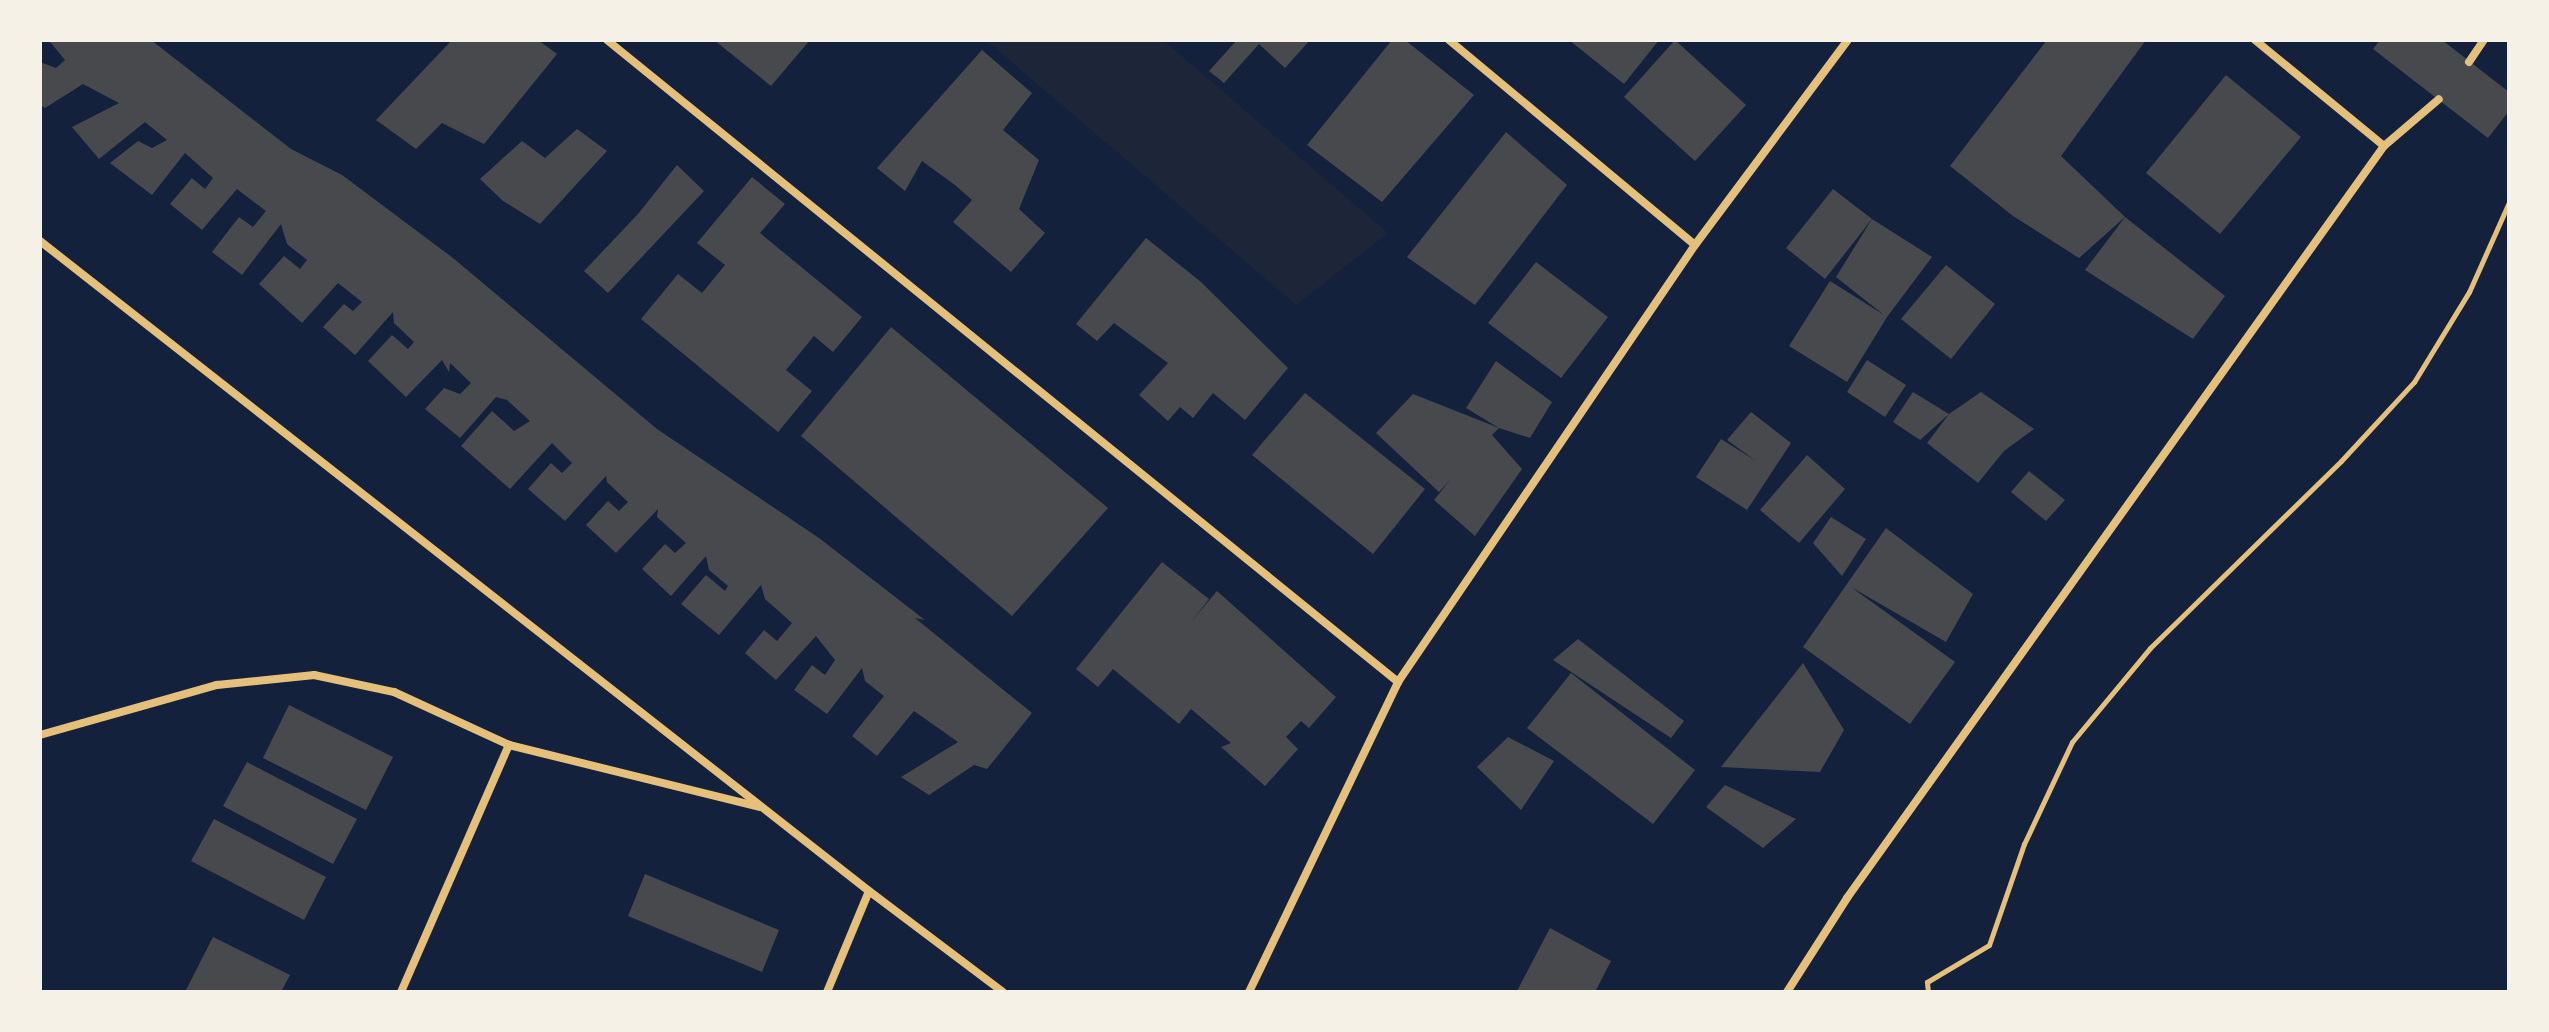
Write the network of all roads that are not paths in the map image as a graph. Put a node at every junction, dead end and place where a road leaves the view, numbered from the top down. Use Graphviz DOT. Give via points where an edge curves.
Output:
graph roads {
  1 [pos="607,40"];
  2 [pos="1449,40"];
  3 [pos="1848,40"];
  4 [pos="2255,40"];
  5 [pos="2484,40"];
  6 [pos="2469,62"];
  7 [pos="2439,99"];
  8 [pos="2384,146"];
  9 [pos="40,241"];
  10 [pos="1695,245"];
  11 [pos="1398,682"];
  12 [pos="40,735"];
  13 [pos="509,745"];
  14 [pos="764,808"];
  15 [pos="869,891"];
  16 [pos="401,992"];
  17 [pos="827,992"];
  18 [pos="1003,992"];
  19 [pos="1249,992"];
  20 [pos="1787,992"];
  1 -- 11 [label="street"];
  2 -- 10 [label="street"];
  3 -- 10 [label="street"];
  4 -- 8 [label="street"];
  5 -- 6 [label="street"];
  7 -- 8 [label="street"];
  8 -- 20 [label="street" via="1847,898"];
  9 -- 14 [label="street"];
  10 -- 11 [label="street"];
  11 -- 19 [label="street"];
  12 -- 13 [label="street" via="217,685 314,675 394,692"];
  13 -- 14 [label="street"];
  13 -- 16 [label="street"];
  14 -- 15 [label="street"];
  15 -- 17 [label="street"];
  15 -- 18 [label="street"];
}
